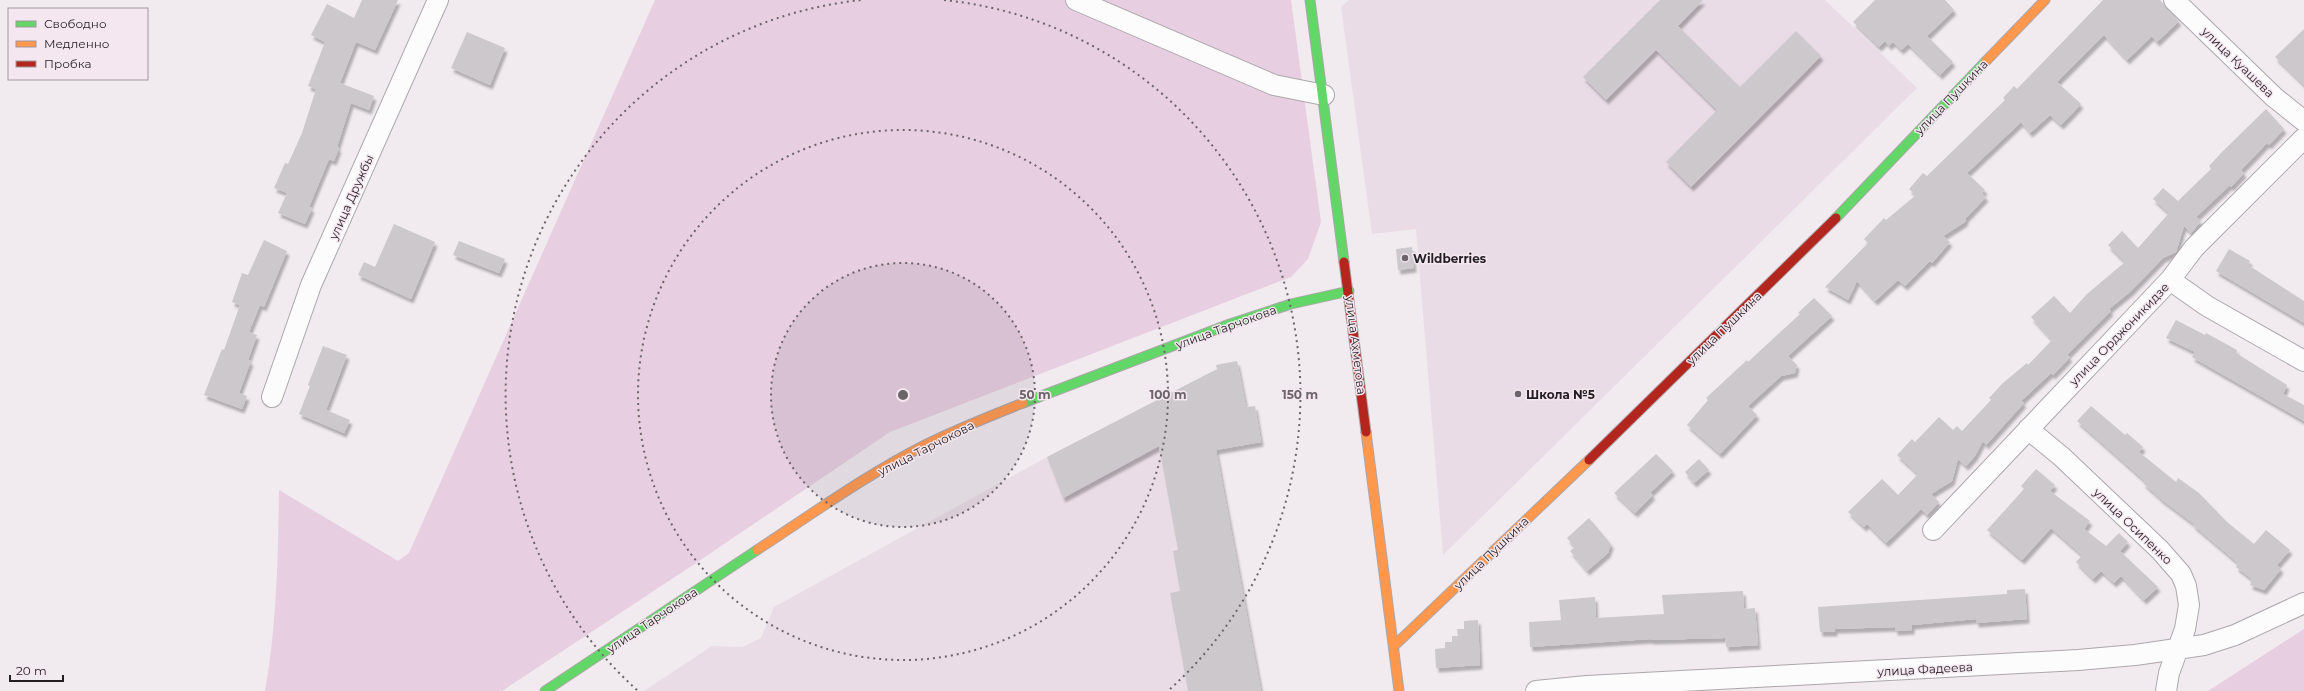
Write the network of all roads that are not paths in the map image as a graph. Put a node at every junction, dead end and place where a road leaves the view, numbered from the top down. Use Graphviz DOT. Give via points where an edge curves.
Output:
graph roads {
  1 [pos="438,0"];
  2 [pos="1076,0"];
  3 [pos="1310,0"];
  4 [pos="2045,0"];
  5 [pos="2174,0"];
  6 [pos="1324,96"];
  7 [pos="2304,121"];
  8 [pos="2304,138"];
  9 [pos="2170,280"];
  10 [pos="1349,291"];
  11 [pos="2304,361"];
  12 [pos="272,397"];
  13 [pos="2028,429"];
  14 [pos="1933,530"];
  15 [pos="2304,603"];
  16 [pos="1394,646"];
  17 [pos="2179,648"];
  18 [pos="545,691"];
  19 [pos="1399,691"];
  20 [pos="1536,691"];
  21 [pos="2166,691"];
  1 -- 12 [label="street, улица Дружбы" via="311,285"];
  2 -- 6 [label="street" via="1274,85"];
  3 -- 6 [label="main road, улица Ахметова"];
  4 -- 16 [label="main road, улица Пушкина" via="1836,218 1566,483"];
  5 -- 7 [label="street, улица Куашева" via="2274,97"];
  6 -- 10 [label="main road, улица Ахметова"];
  8 -- 9 [label="street, улица Орджоникидзе" via="2194,248"];
  9 -- 11 [label="street" via="2207,306"];
  9 -- 13 [label="street, улица Орджоникидзе"];
  10 -- 16 [label="main road, улица Ахметова"];
  10 -- 18 [label="main road, улица Тарчокова" via="1291,304 1230,324 984,418 925,445 859,483"];
  13 -- 14 [label="street, улица Орджоникидзе"];
  13 -- 17 [label="street, улица Осипенко" via="2062,457 2160,550 2180,574 2186,586 2189,605"];
  15 -- 17 [label="street, улица Фадеева" via="2235,635"];
  16 -- 19 [label="main road, улица Ахметова"];
  17 -- 20 [label="street, улица Фадеева" via="2078,660 1587,686"];
  17 -- 21 [label="street, улица Осипенко" via="2168,673"];
}
